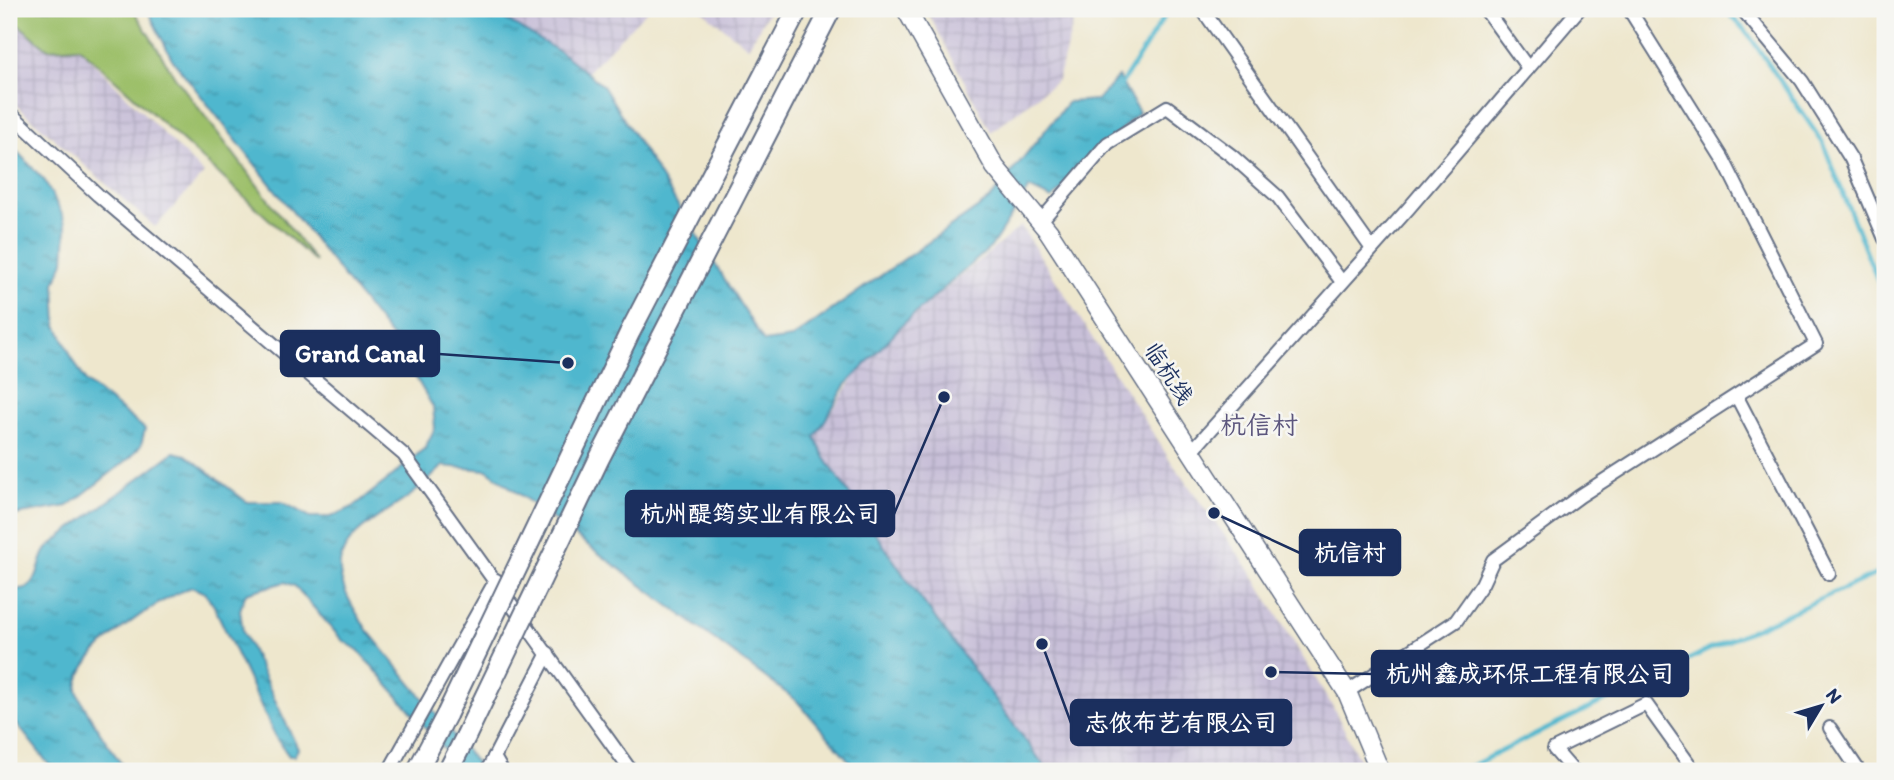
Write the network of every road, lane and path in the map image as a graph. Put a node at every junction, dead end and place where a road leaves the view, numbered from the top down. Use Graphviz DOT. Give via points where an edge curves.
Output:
graph roads {
  1 [pos="798,9"];
  2 [pos="831,9"];
  3 [pos="906,9"];
  4 [pos="1202,9"];
  5 [pos="1485,9"];
  6 [pos="1579,9"];
  7 [pos="1629,9"];
  8 [pos="1742,9"];
  9 [pos="1528,68"];
  10 [pos="9,111"];
  11 [pos="1040,222"];
  12 [pos="1885,239"];
  13 [pos="1372,249"];
  14 [pos="1342,282"];
  15 [pos="1737,397"];
  16 [pos="1191,452"];
  17 [pos="1829,574"];
  18 [pos="496,580"];
  19 [pos="548,653"];
  20 [pos="1347,692"];
  21 [pos="1830,728"];
  22 [pos="494,757"];
  23 [pos="389,771"];
  24 [pos="417,771"];
  25 [pos="448,771"];
  26 [pos="487,771"];
  27 [pos="502,771"];
  28 [pos="631,771"];
  29 [pos="1380,771"];
  30 [pos="1573,771"];
  31 [pos="1694,771"];
  32 [pos="1858,771"];
  1 -- 24 [label="main road, bridge" via="630,332"];
  2 -- 25 [label="main road, bridge" via="599,459"];
  3 -- 11 [label="street, 临杭线" via="995,167"];
  4 -- 13 [label="street"];
  5 -- 9 [label="street"];
  6 -- 9 [label="street"];
  7 -- 15 [label="street" via="1723,159 1816,344"];
  8 -- 12 [label="street" via="1802,81 1851,159"];
  9 -- 13 [label="street"];
  10 -- 18 [label="street" via="98,195 404,455"];
  11 -- 14 [label="street" via="1108,143 1167,107 1278,197"];
  11 -- 16 [label="street, 临杭线"];
  13 -- 14 [label="street"];
  14 -- 16 [label="street"];
  15 -- 17 [label="street"];
  15 -- 20 [label="street" via="1580,496 1493,560 1456,621"];
  16 -- 20 [label="street, 临杭线"];
  18 -- 19 [label="street"];
  18 -- 23 [label="street"];
  19 -- 22 [label="street"];
  19 -- 28 [label="street"];
  20 -- 29 [label="street, 临杭线"];
  21 -- 32 [label="street"];
  22 -- 26 [label="street"];
  22 -- 27 [label="street"];
  30 -- 31 [label="street" via="1554,749 1646,704"];
}
